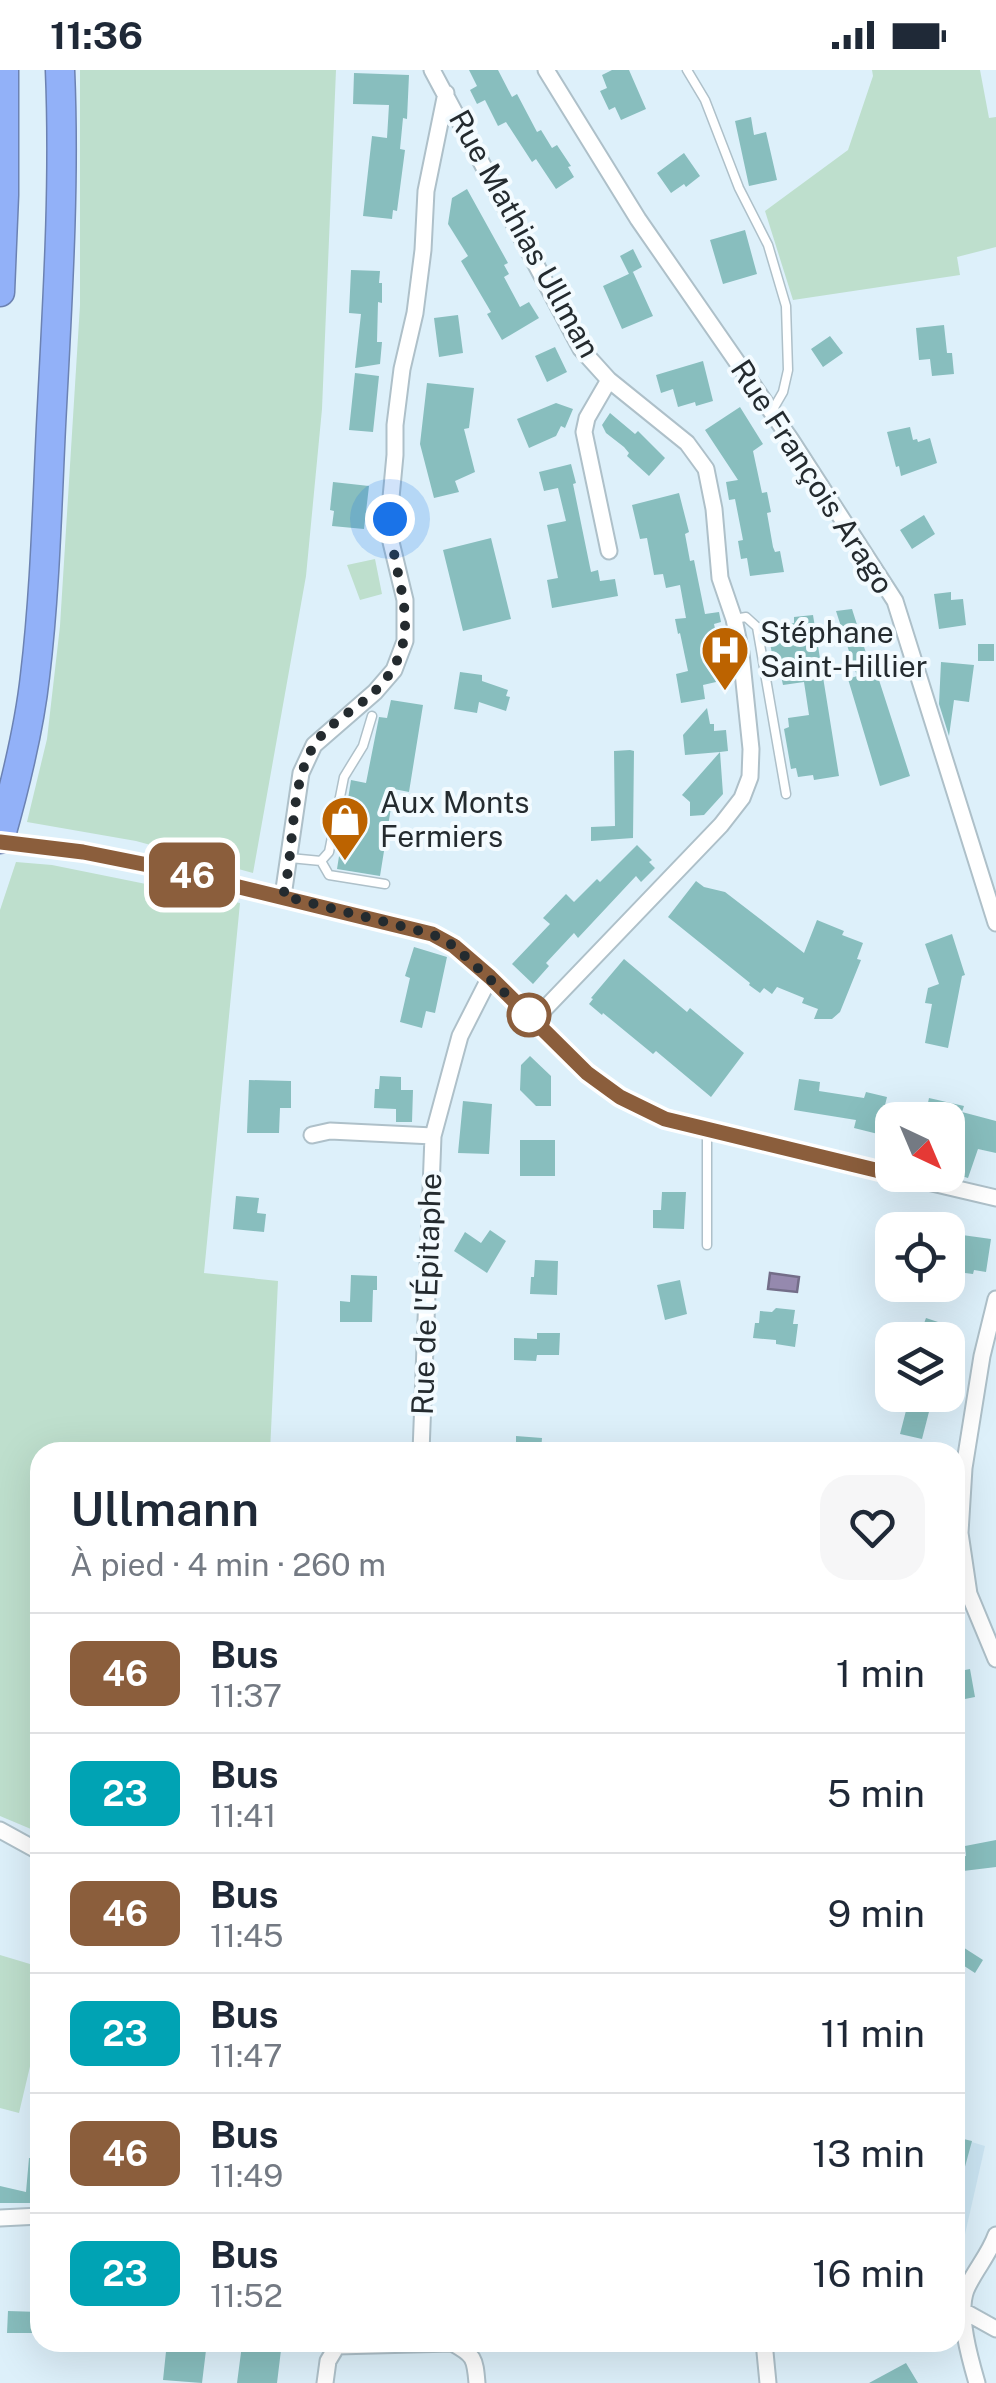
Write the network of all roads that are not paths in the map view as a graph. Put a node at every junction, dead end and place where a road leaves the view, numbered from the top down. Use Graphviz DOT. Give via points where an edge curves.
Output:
graph roads {
  1 [pos="4,70"];
  2 [pos="60,70"];
  3 [pos="432,70"];
  4 [pos="546,70"];
  5 [pos="687,70"];
  6 [pos="0,86"];
  7 [pos="446,93"];
  8 [pos="4,118"];
  9 [pos="0,292"];
  10 [pos="610,380"];
  11 [pos="771,412"];
  12 [pos="609,551"];
  13 [pos="897,573"];
  14 [pos="883,583"];
  15 [pos="734,619"];
  16 [pos="372,716"];
  17 [pos="786,794"];
  18 [pos="0,840"];
  19 [pos="290,858"];
  20 [pos="321,861"];
  21 [pos="385,884"];
  22 [pos="283,896"];
  23 [pos="996,923"];
  24 [pos="490,977"];
  25 [pos="534,1020"];
  26 [pos="708,1130"];
  27 [pos="312,1135"];
  28 [pos="432,1136"];
  29 [pos="875,1169"];
  30 [pos="965,1191"];
  31 [pos="996,1198"];
  32 [pos="707,1246"];
  33 [pos="996,1299"];
  34 [pos="421,1442"];
  35 [pos="965,1462"];
  36 [pos="965,1567"];
  37 [pos="996,1659"];
  38 [pos="0,1830"];
  39 [pos="30,1846"];
  40 [pos="30,2216"];
  41 [pos="0,2218"];
  42 [pos="996,2235"];
  43 [pos="965,2293"];
  44 [pos="965,2311"];
  45 [pos="996,2329"];
  46 [pos="965,2335"];
  47 [pos="333,2352"];
  48 [pos="468,2352"];
  49 [pos="765,2352"];
  50 [pos="325,2383"];
  51 [pos="477,2383"];
  52 [pos="768,2383"];
  53 [pos="977,2383"];
  1 -- 8 [label="highway"];
  2 -- 18 [label="highway" via="58,306 44,576 35,678"];
  3 -- 7 [label="street, Rue Mathias Ullman"];
  4 -- 11 [label="street, Rue François Arago" via="638,219"];
  5 -- 11 [label="lane" via="768,245 786,306 788,370"];
  6 -- 8 [label="highway"];
  7 -- 10 [label="street, Rue Mathias Ullman" via="581,349"];
  7 -- 19 [label="street" via="395,425 390,542 405,600 404,641 394,670 375,692 314,744 301,773"];
  8 -- 9 [label="highway"];
  10 -- 12 [label="street" via="584,432"];
  10 -- 15 [label="street, Rue Mathias Ullman" via="687,443 706,469 720,578"];
  11 -- 14 [label="street, Rue François Arago"];
  13 -- 14 [label="lane"];
  14 -- 23 [label="street, Rue François Arago"];
  15 -- 17 [label="lane" via="758,627"];
  15 -- 25 [label="street, Rue Mathias Ullman" via="751,749 742,798"];
  16 -- 20 [label="lane" via="344,777 329,852"];
  18 -- 22 [label="street"];
  19 -- 20 [label="lane"];
  19 -- 22 [label="street"];
  20 -- 21 [label="lane" via="329,875"];
  22 -- 24 [label="street" via="432,934"];
  24 -- 25 [label="street"];
  24 -- 28 [label="street, Rue de l'Épitaphe" via="460,1036"];
  25 -- 26 [label="street" via="620,1097"];
  26 -- 29 [label="street"];
  26 -- 32 [label="lane"];
  27 -- 28 [label="street, Rue de l'Épitaphe"];
  28 -- 34 [label="street, Rue de l'Épitaphe"];
  30 -- 31 [label="street"];
  33 -- 35 [label="street"];
  36 -- 37 [label="street"];
  38 -- 39 [label="street"];
  40 -- 41 [label="street"];
  42 -- 43 [label="street"];
  44 -- 45 [label="street"];
  46 -- 53 [label="street"];
  47 -- 50 [label="street"];
  48 -- 51 [label="street"];
  49 -- 52 [label="street"];
}
